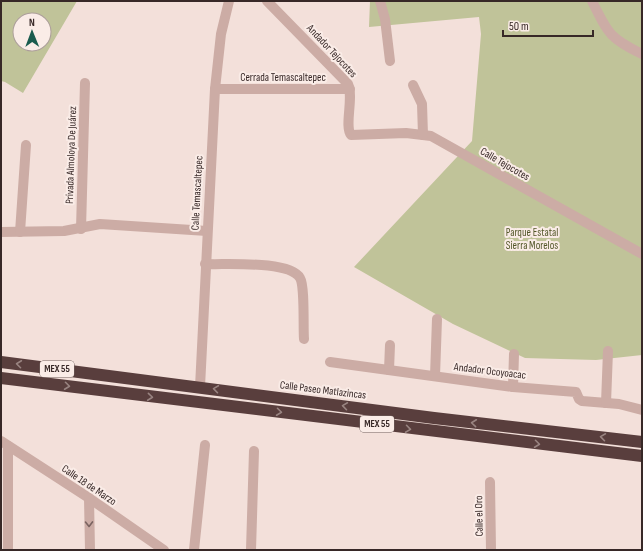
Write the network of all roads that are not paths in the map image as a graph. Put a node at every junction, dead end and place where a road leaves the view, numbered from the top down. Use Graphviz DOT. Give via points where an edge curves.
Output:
graph roads {
  1 [pos="229,1"];
  2 [pos="267,1"];
  3 [pos="380,1"];
  4 [pos="592,1"];
  5 [pos="642,54"];
  6 [pos="390,61"];
  7 [pos="85,83"];
  8 [pos="413,85"];
  9 [pos="215,89"];
  10 [pos="350,89"];
  11 [pos="349,130"];
  12 [pos="424,135"];
  13 [pos="26,145"];
  14 [pos="81,229"];
  15 [pos="207,231"];
  16 [pos="1,232"];
  17 [pos="20,232"];
  18 [pos="642,254"];
  19 [pos="205,264"];
  20 [pos="437,319"];
  21 [pos="304,339"];
  22 [pos="390,345"];
  23 [pos="608,351"];
  24 [pos="514,354"];
  25 [pos="1,362"];
  26 [pos="330,362"];
  27 [pos="390,370"];
  28 [pos="435,376"];
  29 [pos="1,378"];
  30 [pos="200,387"];
  31 [pos="513,387"];
  32 [pos="606,403"];
  33 [pos="642,410"];
  34 [pos="642,442"];
  35 [pos="5,443"];
  36 [pos="205,445"];
  37 [pos="254,451"];
  38 [pos="642,456"];
  39 [pos="490,482"];
  40 [pos="89,498"];
  41 [pos="8,550"];
  42 [pos="90,550"];
  43 [pos="164,550"];
  44 [pos="194,550"];
  45 [pos="251,550"];
  46 [pos="491,550"];
  1 -- 9 [label="street, Calle Temascaltepec" via="221,34"];
  2 -- 10 [label="street, Andador Tejocotes" via="345,79"];
  3 -- 6 [label="street"];
  4 -- 5 [label="street" via="611,36"];
  7 -- 14 [label="street, Privada Almoloya De Juárez"];
  8 -- 12 [label="street" via="422,104"];
  9 -- 10 [label="street, Cerrada Temascaltepec"];
  9 -- 15 [label="street, Calle Temascaltepec"];
  10 -- 11 [label="street, Andador Tejocotes"];
  11 -- 12 [label="street, Calle Tejocotes" via="353,135"];
  12 -- 18 [label="street, Calle Tejocotes" via="464,153"];
  13 -- 17 [label="street"];
  14 -- 15 [label="street" via="100,224"];
  14 -- 17 [label="street" via="64,232"];
  15 -- 19 [label="street, Calle Temascaltepec"];
  16 -- 17 [label="street"];
  19 -- 21 [label="street" via="274,266 288,269 298,276 302,285"];
  19 -- 30 [label="street, Calle Temascaltepec"];
  20 -- 28 [label="street"];
  22 -- 27 [label="street"];
  23 -- 32 [label="street"];
  24 -- 31 [label="street"];
  30 -- 25 [label="highway, Calle Paseo Matlazincas / MEX 55, one-way"];
  26 -- 27 [label="street, Andador Ocoyoacac"];
  27 -- 28 [label="street, Andador Ocoyoacac"];
  28 -- 31 [label="street, Andador Ocoyoacac"];
  29 -- 38 [label="highway, MEX 55, one-way"];
  34 -- 30 [label="highway, Calle Paseo Matlazincas / MEX 55, one-way"];
  31 -- 32 [label="street, Andador Ocoyoacac" via="576,392 581,400"];
  32 -- 33 [label="street, Andador Ocoyoacac"];
  35 -- 40 [label="street, Calle 18 de Marzo"];
  35 -- 41 [label="street"];
  36 -- 44 [label="street"];
  37 -- 45 [label="street"];
  39 -- 46 [label="street, Calle el Oro"];
  40 -- 42 [label="street, one-way"];
  40 -- 43 [label="street, Calle 18 de Marzo"];
}
